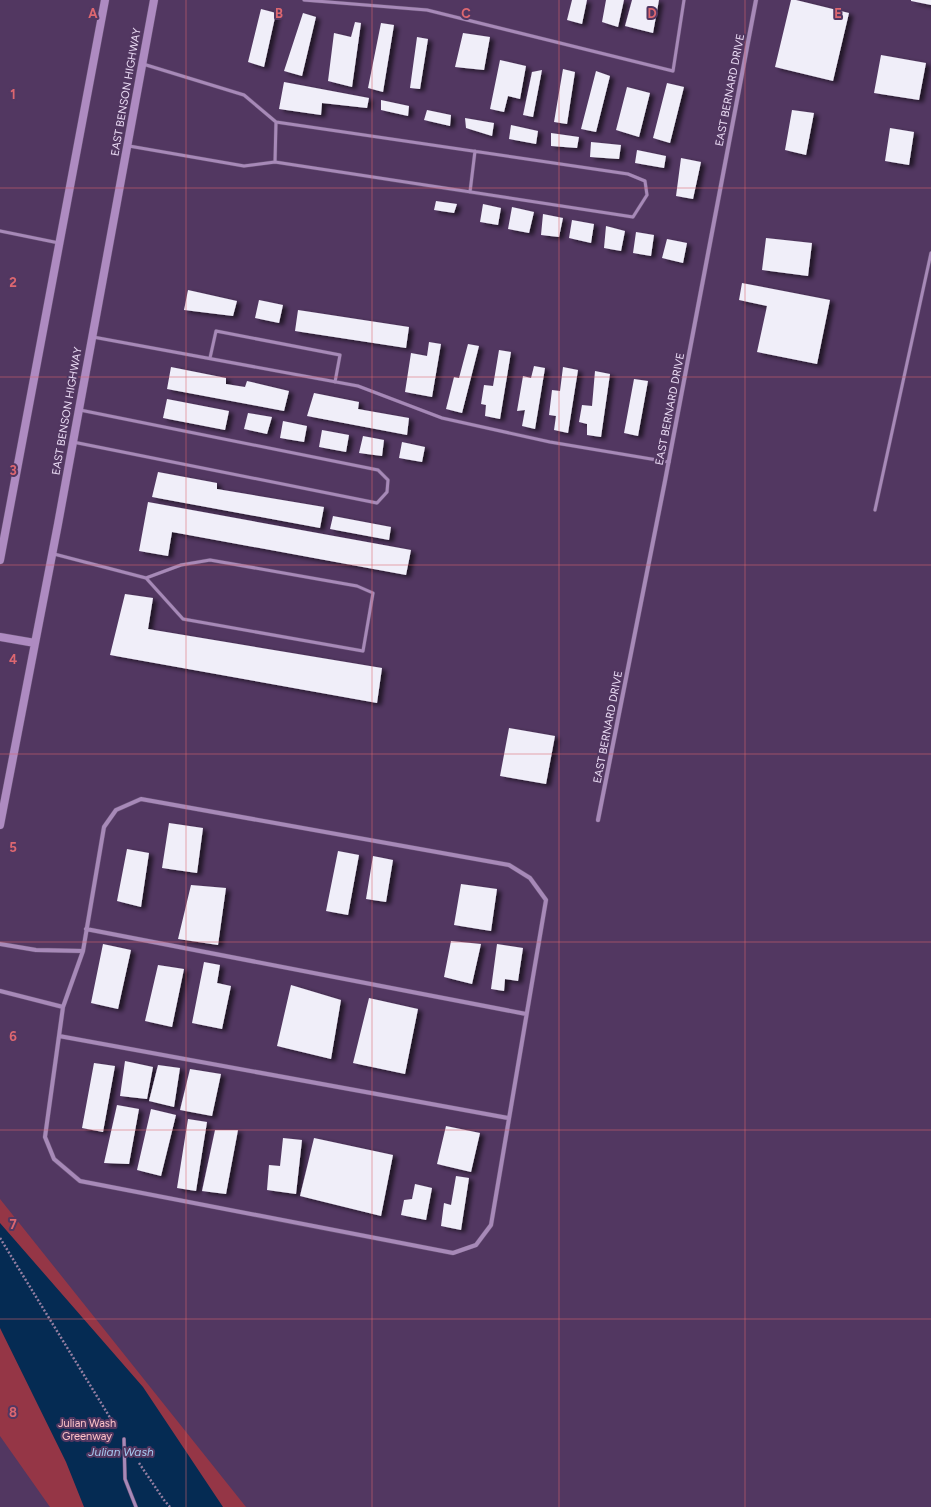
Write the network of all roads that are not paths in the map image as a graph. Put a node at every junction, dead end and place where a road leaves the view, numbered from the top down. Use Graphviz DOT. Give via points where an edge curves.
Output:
graph roads {
  1 [pos="105,0"];
  2 [pos="154,0"];
  3 [pos="304,0"];
  4 [pos="684,0"];
  5 [pos="756,0"];
  6 [pos="142,64"];
  7 [pos="276,122"];
  8 [pos="127,146"];
  9 [pos="475,151"];
  10 [pos="275,162"];
  11 [pos="470,192"];
  12 [pos="0,231"];
  13 [pos="59,243"];
  14 [pos="931,253"];
  15 [pos="92,337"];
  16 [pos="210,358"];
  17 [pos="335,382"];
  18 [pos="79,410"];
  19 [pos="73,442"];
  20 [pos="668,462"];
  21 [pos="875,510"];
  22 [pos="52,553"];
  23 [pos="0,560"];
  24 [pos="146,578"];
  25 [pos="0,637"];
  26 [pos="35,643"];
  27 [pos="598,820"];
  28 [pos="0,825"];
  29 [pos="86,929"];
  30 [pos="0,944"];
  31 [pos="83,951"];
  32 [pos="0,991"];
  33 [pos="63,1007"];
  34 [pos="526,1014"];
  35 [pos="59,1036"];
  36 [pos="508,1118"];
  37 [pos="124,1439"];
  38 [pos="136,1507"];
  1 -- 13 [label="main road"];
  2 -- 6 [label="main road, EAST BENSON HIGHWAY"];
  3 -- 4 [label="lane" via="427,10 673,71"];
  5 -- 20 [label="street, EAST BERNARD DRIVE"];
  6 -- 7 [label="lane" via="244,95"];
  6 -- 8 [label="main road, EAST BENSON HIGHWAY"];
  7 -- 9 [label="lane"];
  7 -- 10 [label="lane"];
  8 -- 10 [label="lane" via="244,166"];
  8 -- 15 [label="main road, EAST BENSON HIGHWAY"];
  9 -- 11 [label="lane"];
  9 -- 11 [label="lane" via="628,174 646,181 647,195 633,217"];
  10 -- 11 [label="lane"];
  12 -- 13 [label="lane"];
  13 -- 23 [label="main road"];
  14 -- 21 [label="lane"];
  15 -- 16 [label="lane"];
  15 -- 18 [label="main road, EAST BENSON HIGHWAY"];
  16 -- 17 [label="lane"];
  16 -- 17 [label="lane" via="216,331 340,354"];
  17 -- 20 [label="lane" via="358,386 442,418 550,442"];
  18 -- 19 [label="main road, EAST BENSON HIGHWAY"];
  18 -- 19 [label="lane" via="378,470 388,480 387,492 377,503"];
  19 -- 22 [label="main road, EAST BENSON HIGHWAY"];
  20 -- 27 [label="street, EAST BERNARD DRIVE"];
  22 -- 24 [label="lane"];
  22 -- 26 [label="main road, EAST BENSON HIGHWAY"];
  24 -- 24 [label="lane" via="181,565 210,560 357,586 373,593 363,651 183,619"];
  25 -- 26 [label="main road"];
  26 -- 28 [label="main road, EAST BENSON HIGHWAY"];
  29 -- 31 [label="street"];
  29 -- 34 [label="street"];
  29 -- 34 [label="street" via="104,827 116,810 141,800 509,865 530,878 546,900"];
  30 -- 31 [label="street" via="36,950"];
  31 -- 33 [label="street"];
  32 -- 33 [label="street"];
  33 -- 35 [label="street"];
  34 -- 36 [label="street"];
  35 -- 36 [label="street"];
  35 -- 36 [label="street" via="45,1137 54,1159 80,1181 453,1253 476,1244 491,1225"];
  37 -- 38 [label="lane" via="125,1480"];
}
